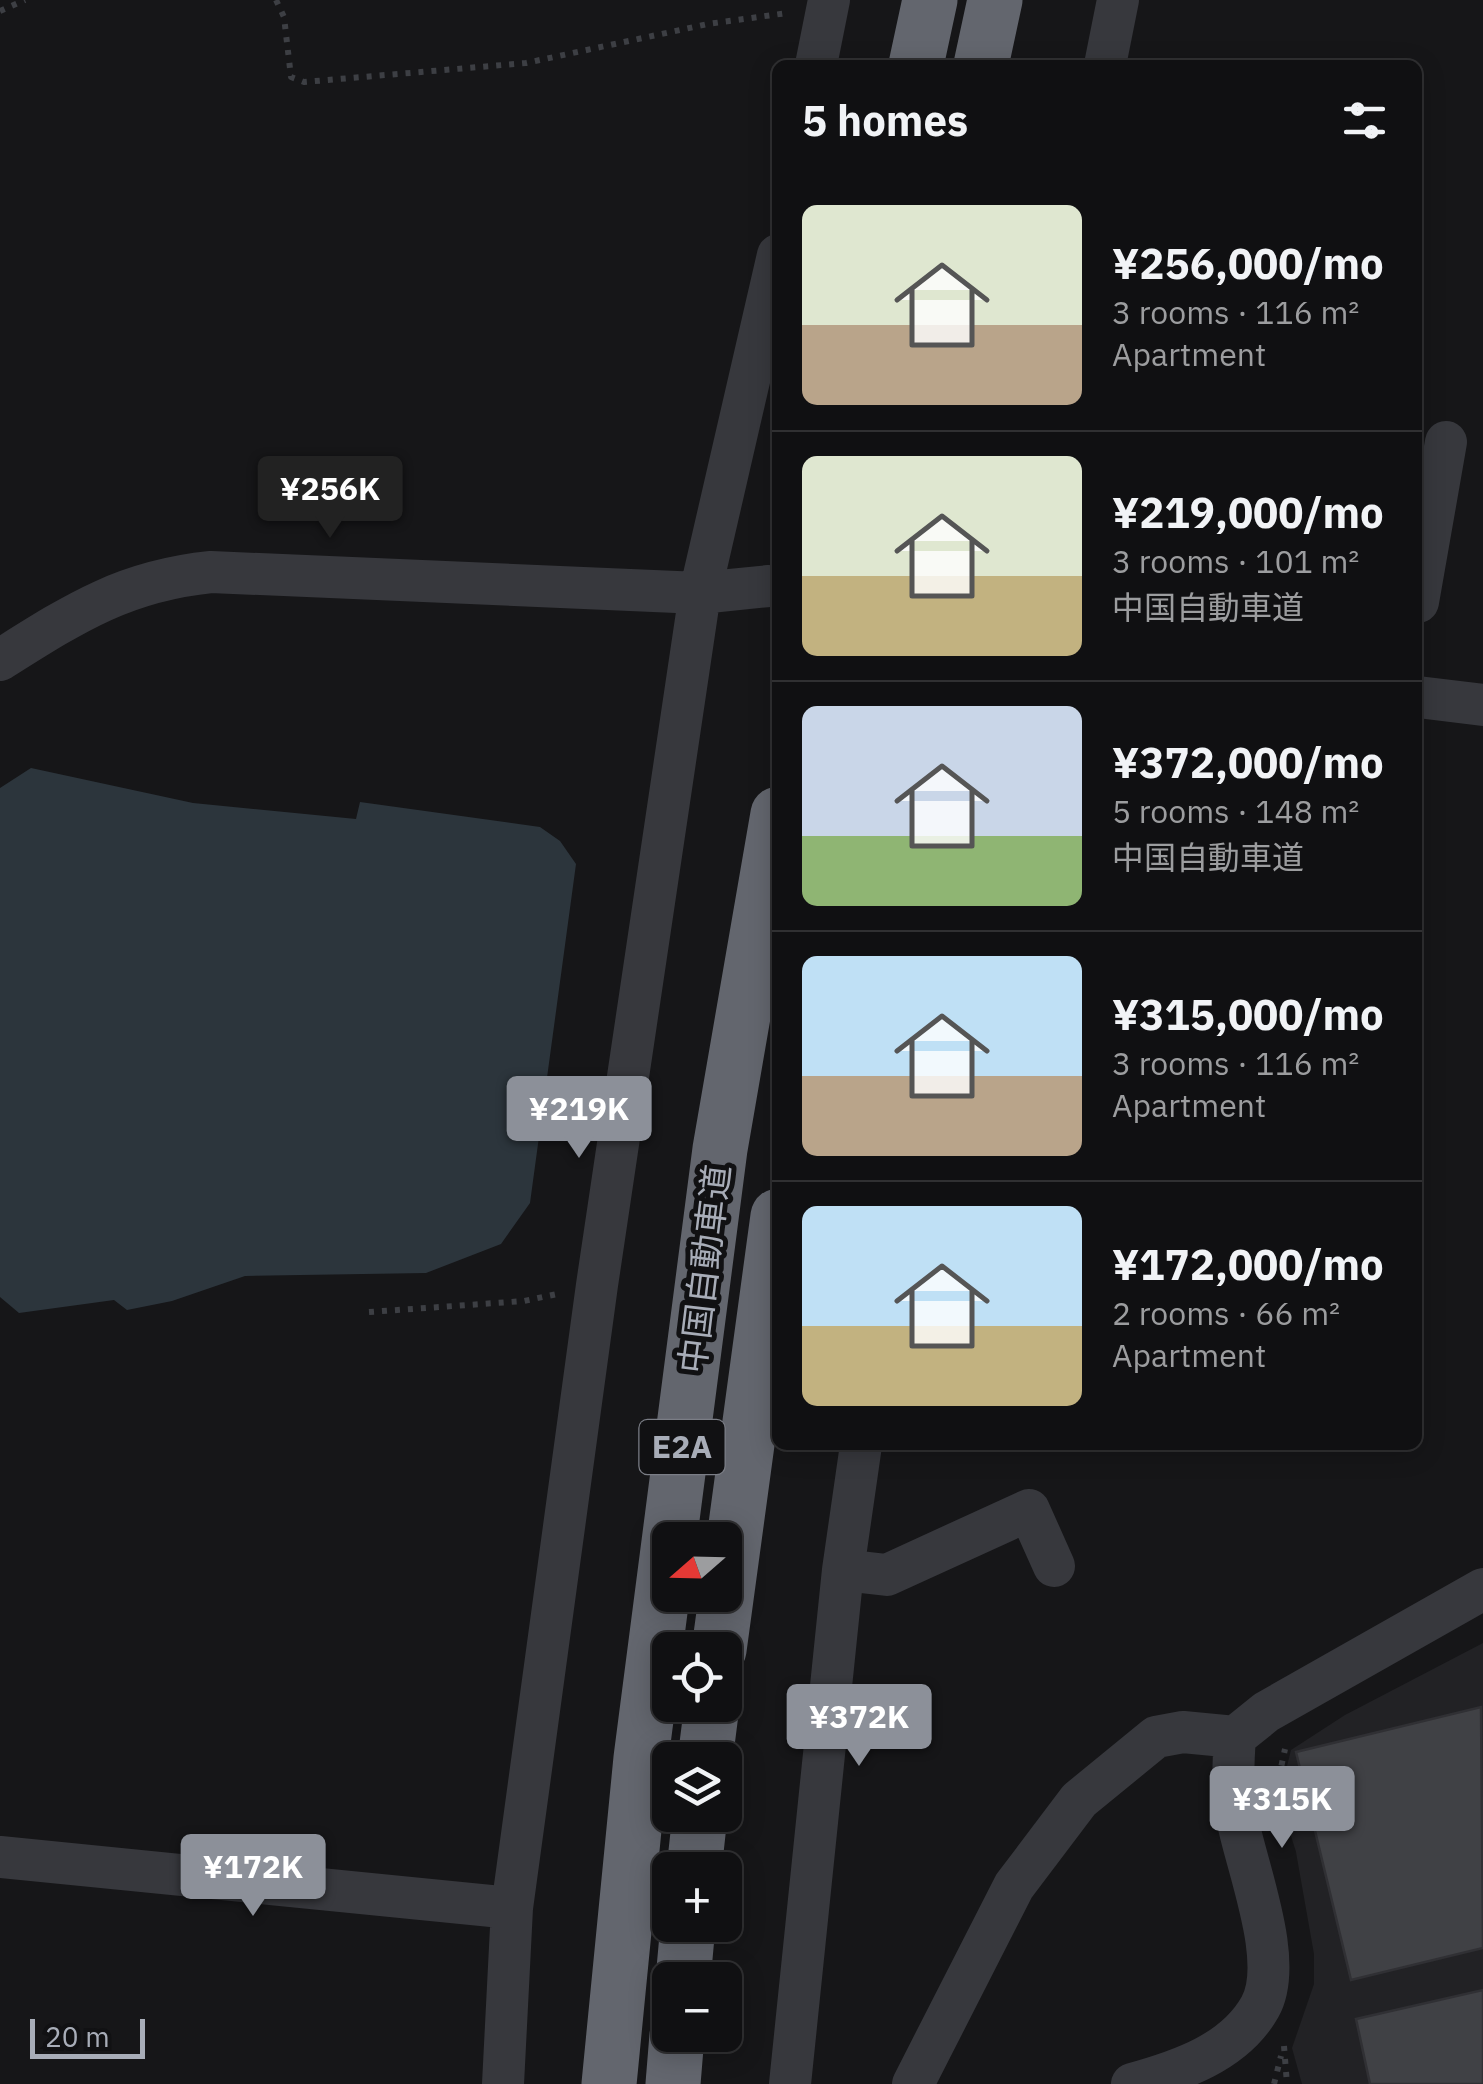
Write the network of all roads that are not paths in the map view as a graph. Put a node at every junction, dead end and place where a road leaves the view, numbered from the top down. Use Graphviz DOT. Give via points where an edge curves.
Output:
graph roads {
  1 [pos="930,0"];
  2 [pos="995,0"];
  3 [pos="1118,0"];
  4 [pos="828,4"];
  5 [pos="817,60"];
  6 [pos="917,60"];
  7 [pos="982,60"];
  8 [pos="1106,60"];
  9 [pos="772,281"];
  10 [pos="1449,442"];
  11 [pos="1422,581"];
  12 [pos="769,586"];
  13 [pos="700,594"];
  14 [pos="0,660"];
  15 [pos="1422,696"];
  16 [pos="1483,704"];
  17 [pos="772,849"];
  18 [pos="772,1260"];
  19 [pos="860,1450"];
  20 [pos="1054,1566"];
  21 [pos="842,1570"];
  22 [pos="1483,1589"];
  23 [pos="721,1632"];
  24 [pos="1235,1737"];
  25 [pos="0,1857"];
  26 [pos="512,1908"];
  27 [pos="676,2052"];
  28 [pos="503,2084"];
  29 [pos="609,2084"];
  30 [pos="672,2084"];
  31 [pos="790,2084"];
  32 [pos="913,2084"];
  33 [pos="1132,2084"];
  1 -- 6 [label="highway"];
  2 -- 7 [label="highway"];
  3 -- 8 [label="street"];
  4 -- 5 [label="street"];
  9 -- 13 [label="street"];
  10 -- 11 [label="street"];
  12 -- 13 [label="street"];
  13 -- 14 [label="street" via="159,577 100,599"];
  13 -- 26 [label="street"];
  15 -- 16 [label="street"];
  17 -- 29 [label="highway, 中国自動車道 / E2A" via="720,1149 641,1758"];
  18 -- 23 [label="highway, 中国自動車道 / E2A"];
  19 -- 21 [label="street"];
  20 -- 21 [label="street" via="1029,1510 887,1575"];
  21 -- 31 [label="street"];
  22 -- 24 [label="street" via="1266,1712"];
  24 -- 32 [label="street" via="1184,1732 1156,1738 1079,1800 1014,1886"];
  24 -- 33 [label="street" via="1236,1813 1268,1970 1260,2006 1227,2043 1185,2070"];
  25 -- 26 [label="street"];
  26 -- 28 [label="street"];
  27 -- 30 [label="highway"];
}
